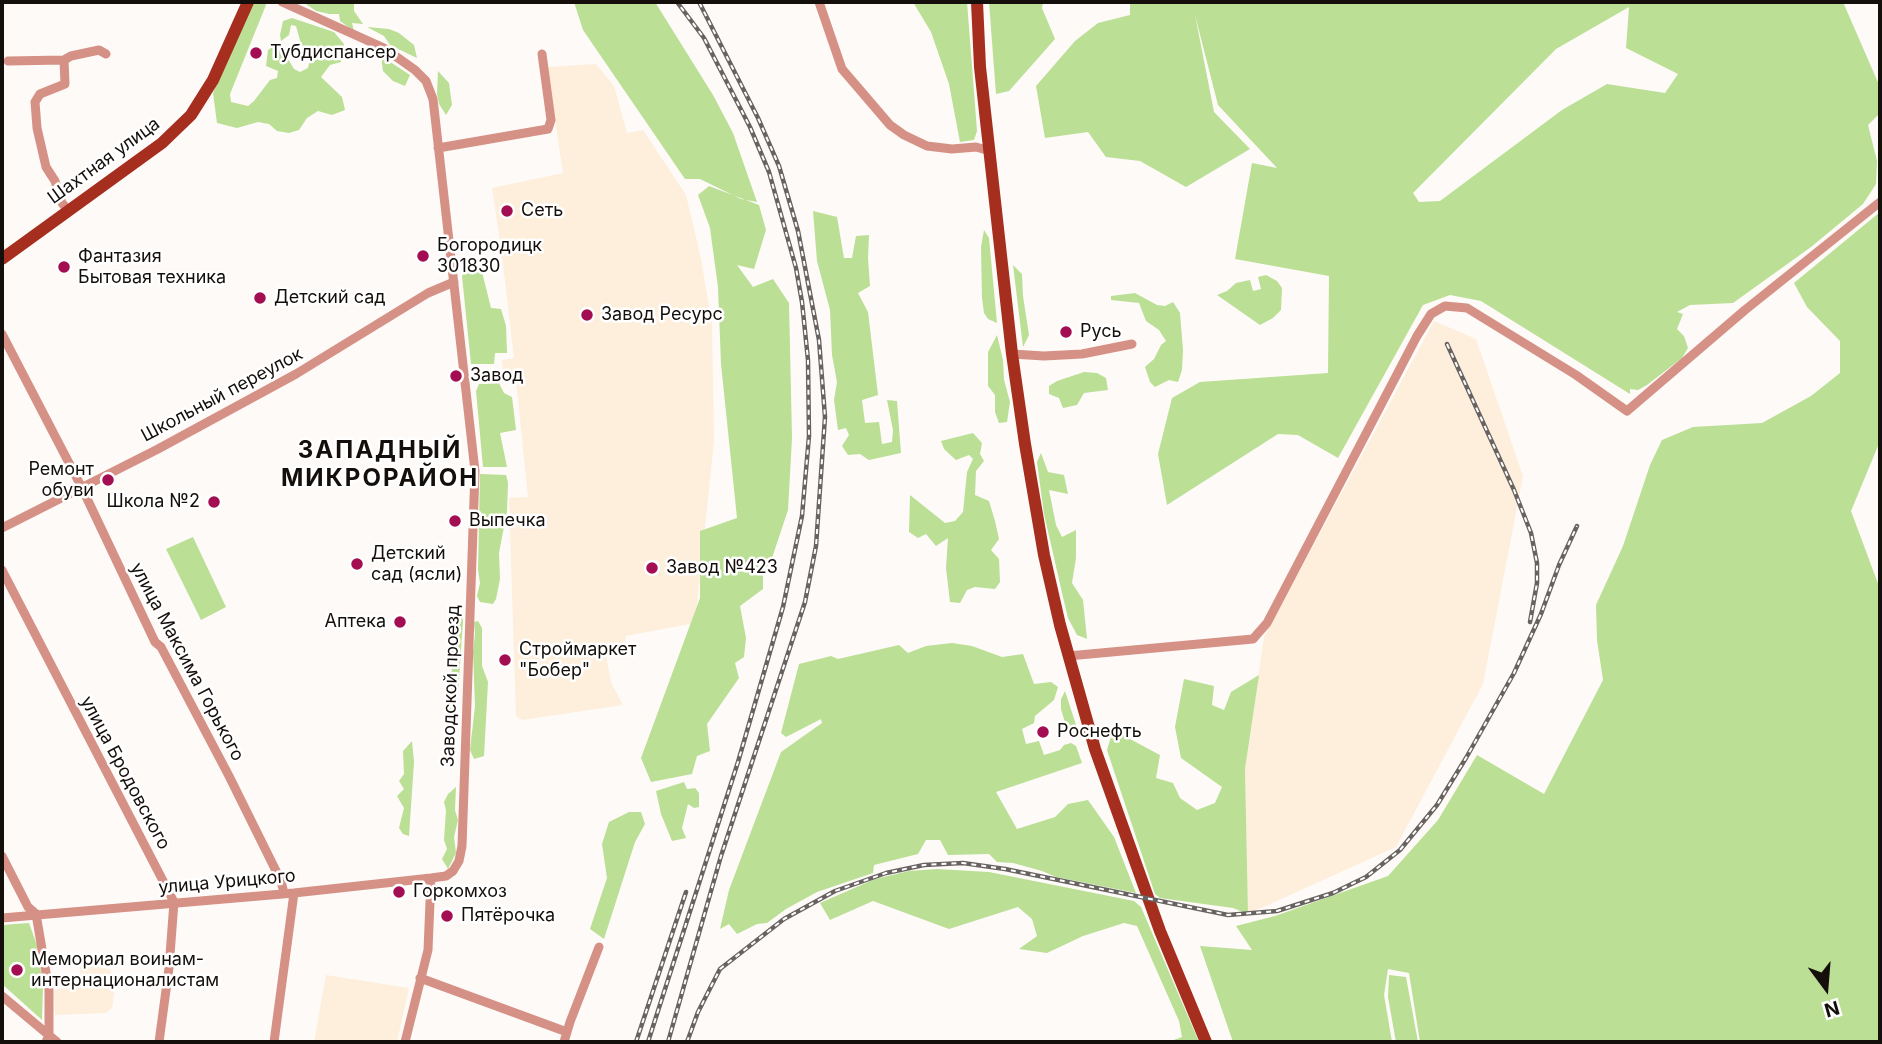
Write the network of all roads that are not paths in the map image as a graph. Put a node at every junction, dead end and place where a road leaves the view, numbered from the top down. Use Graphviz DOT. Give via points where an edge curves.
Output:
graph roads {
  1 [pos="248,2"];
  2 [pos="282,2"];
  3 [pos="819,2"];
  4 [pos="977,2"];
  5 [pos="106,54"];
  6 [pos="542,54"];
  7 [pos="64,60"];
  8 [pos="8,61"];
  9 [pos="438,148"];
  10 [pos="990,151"];
  11 [pos="1880,202"];
  12 [pos="68,210"];
  13 [pos="2,259"];
  14 [pos="454,282"];
  15 [pos="2,334"];
  16 [pos="1132,344"];
  17 [pos="1012,354"];
  18 [pos="82,488"];
  19 [pos="2,528"];
  20 [pos="2,570"];
  21 [pos="1068,656"];
  22 [pos="2,856"];
  23 [pos="453,871"];
  24 [pos="431,878"];
  25 [pos="289,893"];
  26 [pos="174,902"];
  27 [pos="36,914"];
  28 [pos="2,918"];
  29 [pos="599,947"];
  30 [pos="420,978"];
  31 [pos="2,996"];
  32 [pos="567,1032"];
  33 [pos="48,1039"];
  34 [pos="57,1042"];
  35 [pos="159,1042"];
  36 [pos="274,1042"];
  37 [pos="405,1042"];
  38 [pos="564,1042"];
  39 [pos="1206,1042"];
  1 -- 12 [label="main road, Шахтная улица" via="213,80 191,115 162,143"];
  2 -- 9 [label="street, Заводской проезд" via="384,48 426,81 433,99"];
  3 -- 10 [label="street" via="842,69 890,125 927,146 976,146"];
  4 -- 10 [label="main road"];
  5 -- 7 [label="street" via="99,50"];
  6 -- 9 [label="street" via="551,120 548,129"];
  7 -- 8 [label="street"];
  7 -- 12 [label="street" via="65,85 40,94 35,102 46,167"];
  9 -- 14 [label="street, Заводской проезд"];
  10 -- 17 [label="main road"];
  11 -- 21 [label="street" via="1627,411 1467,308 1445,306 1430,314 1267,623 1253,639"];
  12 -- 13 [label="main road, Шахтная улица"];
  14 -- 18 [label="street, Школьный переулок" via="428,293 296,374"];
  14 -- 23 [label="street, Заводской проезд" via="475,471 462,846"];
  15 -- 18 [label="street, улица Максима Горького"];
  16 -- 17 [label="street" via="1082,355"];
  17 -- 21 [label="main road" via="1042,543"];
  18 -- 19 [label="street, Школьный переулок"];
  18 -- 25 [label="street, улица Максима Горького" via="155,642"];
  20 -- 26 [label="street, улица Бродовского"];
  21 -- 39 [label="main road" via="1095,749 1160,931"];
  22 -- 27 [label="street"];
  23 -- 24 [label="street, улица Урицкого"];
  24 -- 25 [label="street, улица Урицкого"];
  24 -- 30 [label="street" via="428,950"];
  25 -- 26 [label="street, улица Урицкого"];
  25 -- 36 [label="street, улица Максима Горького"];
  26 -- 27 [label="street, улица Урицкого"];
  26 -- 35 [label="street"];
  27 -- 28 [label="street, улица Урицкого"];
  27 -- 33 [label="street" via="49,990"];
  29 -- 32 [label="street"];
  30 -- 32 [label="street"];
  30 -- 37 [label="street"];
  31 -- 33 [label="street"];
  32 -- 38 [label="street"];
  33 -- 34 [label="street"];
}
